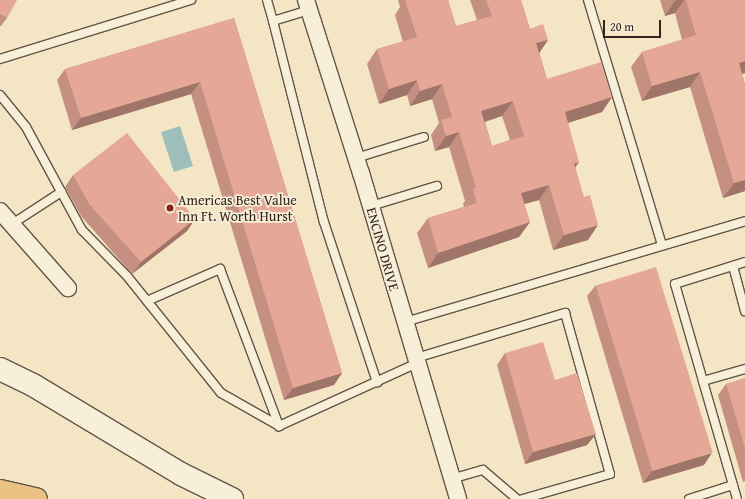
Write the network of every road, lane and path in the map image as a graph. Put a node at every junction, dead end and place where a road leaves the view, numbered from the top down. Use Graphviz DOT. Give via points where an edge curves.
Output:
graph roads {
  1 [pos="191,0"];
  2 [pos="267,0"];
  3 [pos="588,0"];
  4 [pos="307,5"];
  5 [pos="273,21"];
  6 [pos="0,59"];
  7 [pos="0,95"];
  8 [pos="424,137"];
  9 [pos="356,158"];
  10 [pos="437,186"];
  11 [pos="61,192"];
  12 [pos="371,206"];
  13 [pos="0,211"];
  14 [pos="745,221"];
  15 [pos="12,224"];
  16 [pos="662,246"];
  17 [pos="745,262"];
  18 [pos="733,266"];
  19 [pos="68,288"];
  20 [pos="147,301"];
  21 [pos="745,310"];
  22 [pos="405,322"];
  23 [pos="416,361"];
  24 [pos="0,369"];
  25 [pos="745,369"];
  26 [pos="703,381"];
  27 [pos="376,382"];
  28 [pos="279,426"];
  29 [pos="452,479"];
  30 [pos="733,485"];
  31 [pos="0,491"];
  32 [pos="36,499"];
  33 [pos="232,499"];
  34 [pos="458,499"];
  35 [pos="517,499"];
  36 [pos="523,499"];
  37 [pos="689,499"];
  38 [pos="737,499"];
  1 -- 6 [label="lane"];
  2 -- 5 [label="lane"];
  3 -- 16 [label="lane"];
  4 -- 5 [label="lane"];
  4 -- 9 [label="street, ENCINO DRIVE"];
  5 -- 27 [label="lane" via="324,222"];
  7 -- 11 [label="lane" via="26,127"];
  8 -- 9 [label="lane"];
  9 -- 12 [label="street, ENCINO DRIVE"];
  10 -- 12 [label="lane"];
  11 -- 15 [label="lane"];
  11 -- 20 [label="lane" via="82,230"];
  12 -- 22 [label="street, ENCINO DRIVE"];
  13 -- 15 [label="street"];
  14 -- 16 [label="lane"];
  15 -- 19 [label="street"];
  16 -- 22 [label="lane"];
  17 -- 18 [label="lane"];
  18 -- 21 [label="lane"];
  18 -- 26 [label="lane" via="675,284"];
  20 -- 28 [label="lane" via="221,393"];
  20 -- 28 [label="lane" via="220,269"];
  22 -- 23 [label="street, ENCINO DRIVE"];
  23 -- 27 [label="lane"];
  23 -- 29 [label="street, ENCINO DRIVE"];
  23 -- 36 [label="lane" via="565,313 610,474"];
  24 -- 33 [label="main road" via="33,384 181,474"];
  25 -- 26 [label="lane"];
  26 -- 30 [label="lane"];
  27 -- 28 [label="lane"];
  29 -- 34 [label="street, ENCINO DRIVE"];
  29 -- 35 [label="lane" via="483,470"];
  30 -- 37 [label="lane"];
  30 -- 38 [label="lane"];
  31 -- 32 [label="highway"];
}
